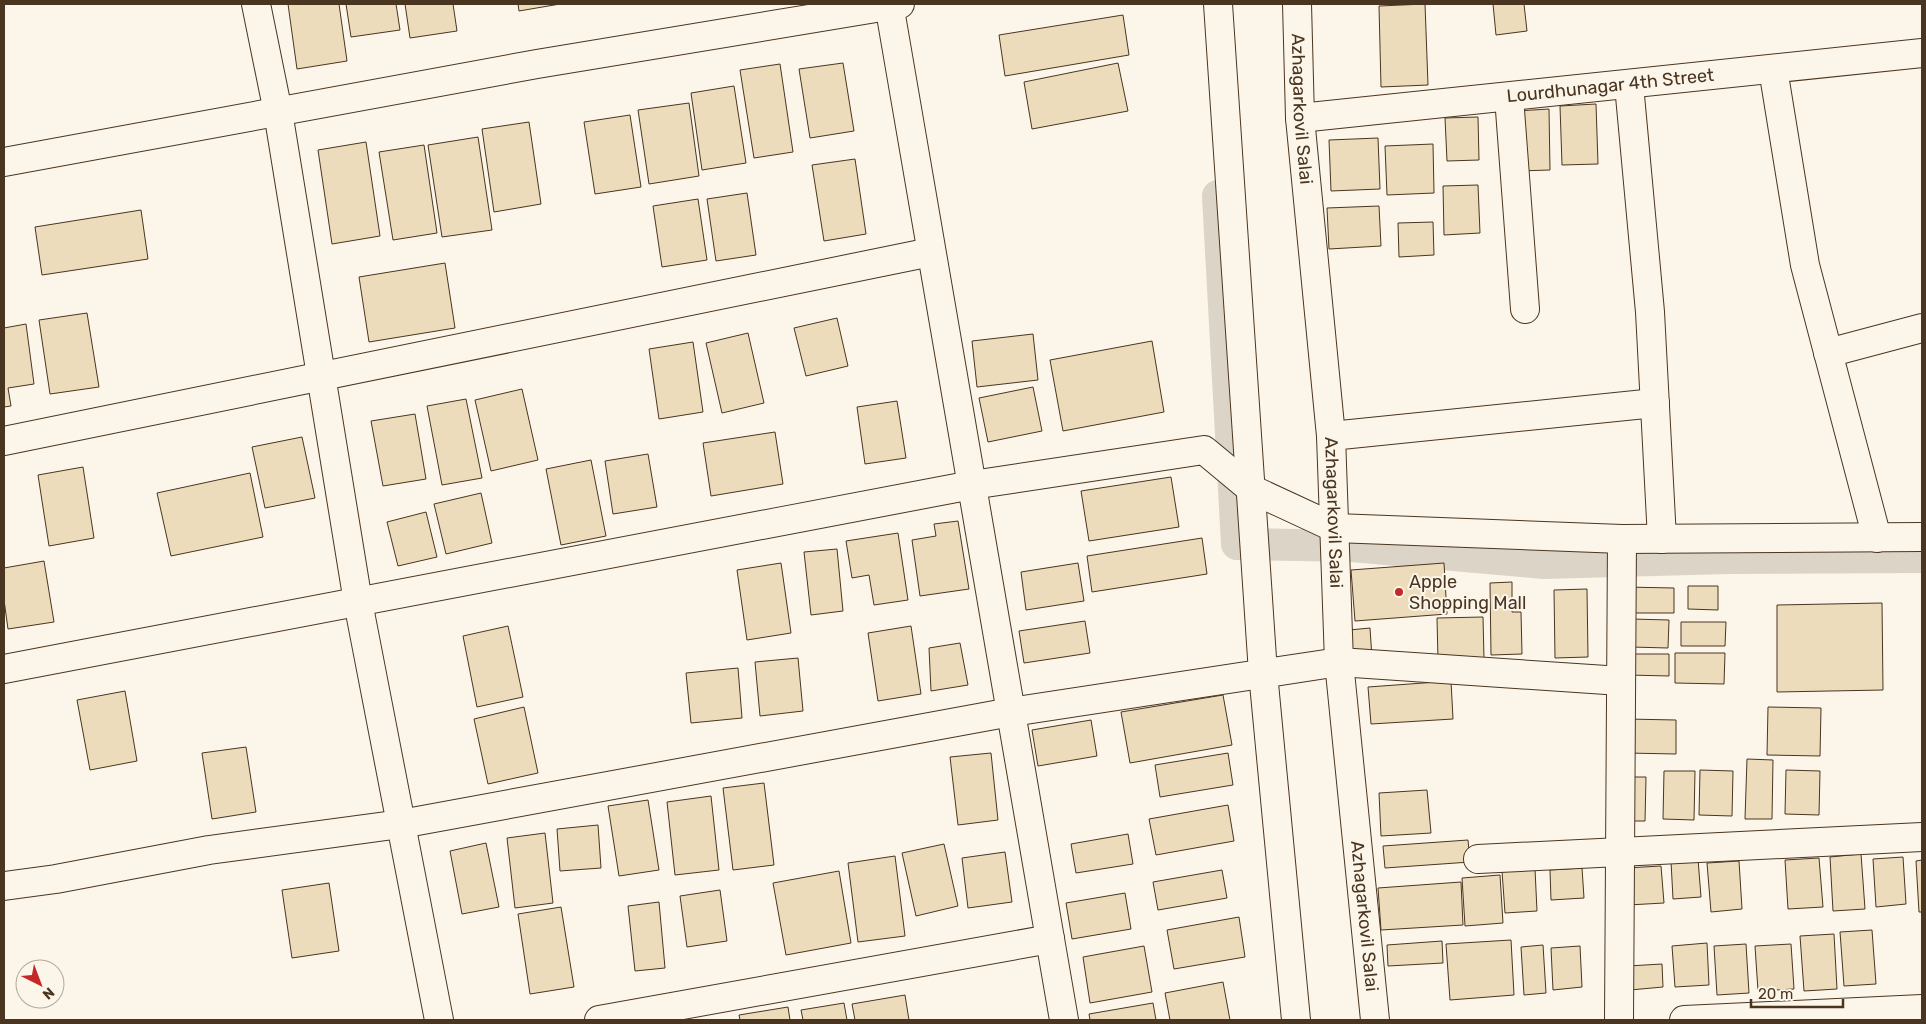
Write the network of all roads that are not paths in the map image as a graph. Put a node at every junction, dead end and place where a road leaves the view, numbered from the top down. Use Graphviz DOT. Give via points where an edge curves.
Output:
graph roads {
  1 [pos="256,4"];
  2 [pos="1218,4"];
  3 [pos="1297,4"];
  4 [pos="893,5"];
  5 [pos="1922,53"];
  6 [pos="1773,69"];
  7 [pos="1630,84"];
  8 [pos="1509,97"];
  9 [pos="278,112"];
  10 [pos="1300,118"];
  11 [pos="4,162"];
  12 [pos="931,252"];
  13 [pos="1525,309"];
  14 [pos="1922,328"];
  15 [pos="1828,353"];
  16 [pos="322,376"];
  17 [pos="1655,403"];
  18 [pos="1331,436"];
  19 [pos="4,441"];
  20 [pos="972,485"];
  21 [pos="1250,489"];
  22 [pos="1922,537"];
  23 [pos="1877,538"];
  24 [pos="1662,539"];
  25 [pos="1335,541"];
  26 [pos="1622,553"];
  27 [pos="358,602"];
  28 [pos="1339,662"];
  29 [pos="4,669"];
  30 [pos="1263,673"];
  31 [pos="1621,682"];
  32 [pos="1011,712"];
  33 [pos="401,824"];
  34 [pos="1922,837"];
  35 [pos="1620,851"];
  36 [pos="1478,859"];
  37 [pos="4,886"];
  38 [pos="1050,939"];
  39 [pos="1922,1009"];
  40 [pos="440,1020"];
  41 [pos="598,1020"];
  42 [pos="1064,1020"];
  43 [pos="1296,1020"];
  44 [pos="1375,1020"];
  45 [pos="1619,1020"];
  46 [pos="1684,1020"];
  1 -- 9 [label="street"];
  2 -- 21 [label="street"];
  3 -- 10 [label="street, Azhagarkovil Salai"];
  4 -- 9 [label="street" via="537,64"];
  4 -- 12 [label="street"];
  5 -- 6 [label="street, Lourdhunagar 4th Street"];
  6 -- 7 [label="street, Lourdhunagar 4th Street"];
  6 -- 15 [label="street" via="1805,265"];
  7 -- 8 [label="street, Lourdhunagar 4th Street"];
  7 -- 17 [label="street"];
  8 -- 10 [label="street, Lourdhunagar 4th Street"];
  8 -- 13 [label="street"];
  9 -- 11 [label="street"];
  9 -- 16 [label="street"];
  10 -- 18 [label="street, Azhagarkovil Salai"];
  12 -- 16 [label="street"];
  12 -- 20 [label="street"];
  14 -- 15 [label="street"];
  15 -- 23 [label="street"];
  16 -- 19 [label="street"];
  16 -- 27 [label="street"];
  17 -- 18 [label="street"];
  17 -- 24 [label="street"];
  18 -- 25 [label="street, Azhagarkovil Salai"];
  20 -- 21 [label="street" via="1204,450"];
  20 -- 27 [label="street"];
  20 -- 32 [label="street"];
  21 -- 25 [label="street"];
  21 -- 30 [label="street"];
  22 -- 23 [label="street"];
  23 -- 24 [label="street"];
  24 -- 26 [label="street"];
  25 -- 26 [label="street"];
  25 -- 28 [label="street, Azhagarkovil Salai"];
  26 -- 31 [label="street"];
  27 -- 29 [label="street"];
  27 -- 33 [label="street"];
  28 -- 30 [label="street"];
  28 -- 31 [label="street"];
  28 -- 44 [label="street, Azhagarkovil Salai"];
  30 -- 32 [label="street"];
  30 -- 43 [label="street"];
  31 -- 35 [label="street"];
  32 -- 33 [label="street"];
  32 -- 38 [label="street"];
  33 -- 37 [label="street" via="209,850"];
  33 -- 40 [label="street"];
  34 -- 35 [label="street"];
  35 -- 36 [label="street"];
  35 -- 45 [label="street"];
  38 -- 41 [label="street"];
  38 -- 42 [label="street"];
  39 -- 46 [label="street"];
}
